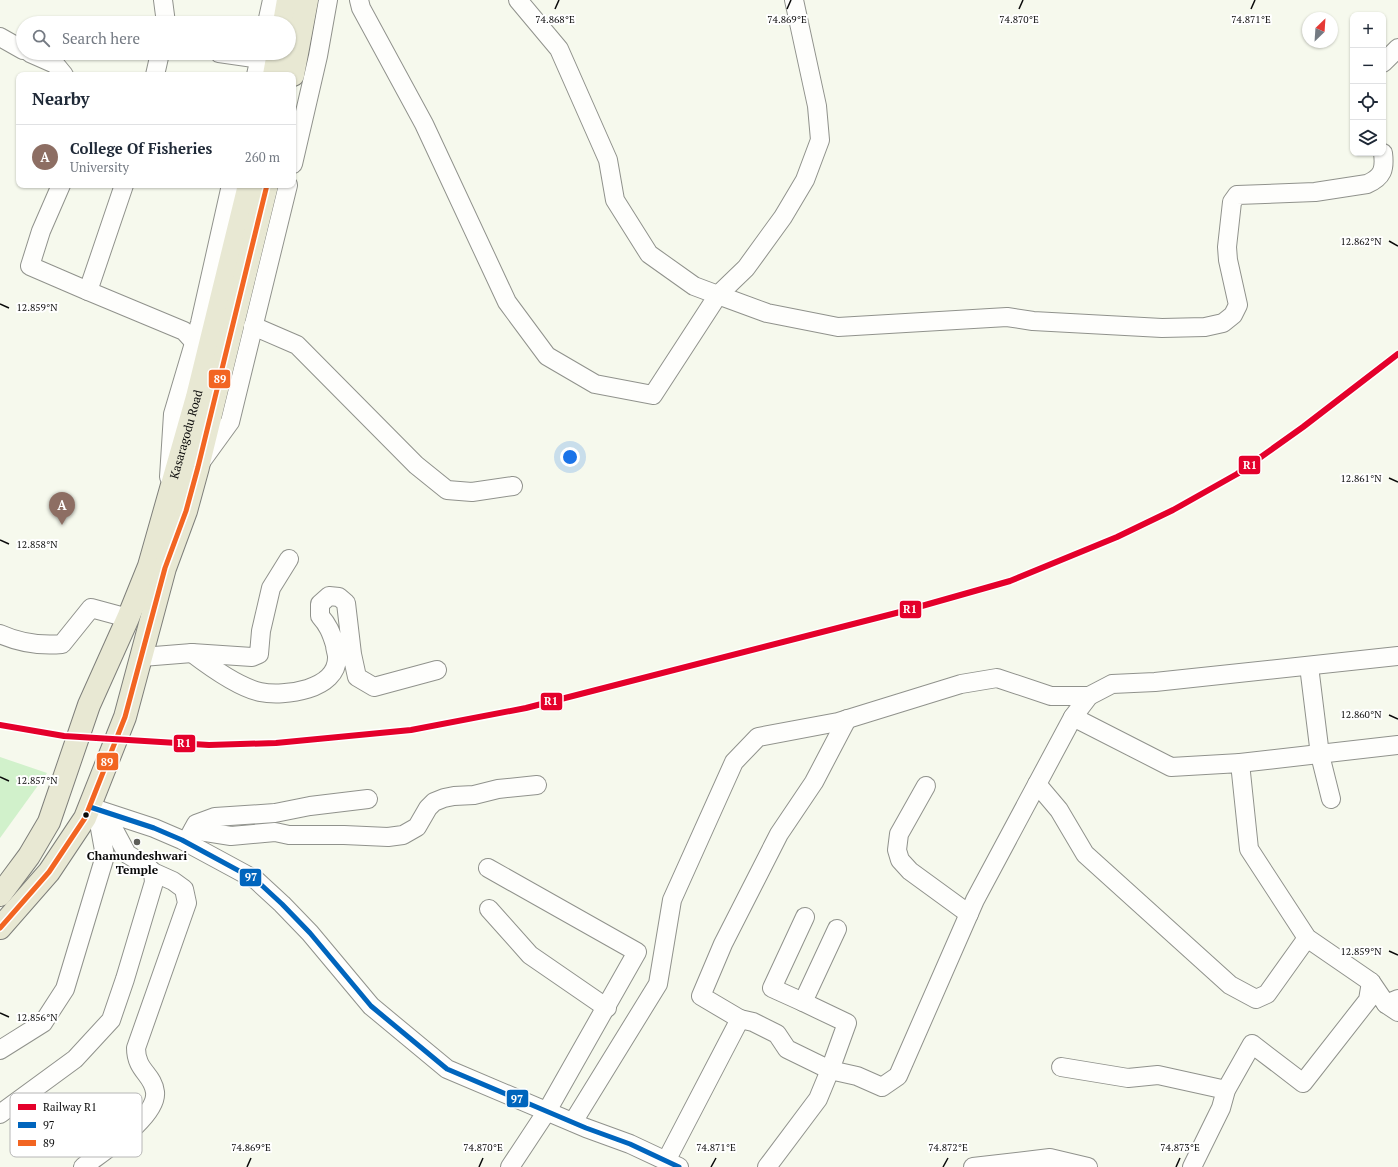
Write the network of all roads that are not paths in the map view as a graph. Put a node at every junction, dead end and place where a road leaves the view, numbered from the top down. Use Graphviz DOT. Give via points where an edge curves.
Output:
graph roads {
  1 [pos="163,0"];
  2 [pos="272,0"];
  3 [pos="288,0"];
  4 [pos="307,0"];
  5 [pos="328,0"];
  6 [pos="359,0"];
  7 [pos="518,0"];
  8 [pos="794,0"];
  9 [pos="165,16"];
  10 [pos="269,16"];
  11 [pos="285,16"];
  12 [pos="0,37"];
  13 [pos="16,46"];
  14 [pos="1398,48"];
  15 [pos="296,59"];
  16 [pos="46,60"];
  17 [pos="158,60"];
  18 [pos="264,60"];
  19 [pos="296,60"];
  20 [pos="1386,60"];
  21 [pos="62,72"];
  22 [pos="156,72"];
  23 [pos="272,72"];
  24 [pos="294,72"];
  25 [pos="296,151"];
  26 [pos="1383,156"];
  27 [pos="59,188"];
  28 [pos="123,188"];
  29 [pos="230,188"];
  30 [pos="248,188"];
  31 [pos="266,188"];
  32 [pos="287,188"];
  33 [pos="88,291"];
  34 [pos="718,295"];
  35 [pos="253,326"];
  36 [pos="193,333"];
  37 [pos="198,467"];
  38 [pos="513,486"];
  39 [pos="171,487"];
  40 [pos="289,559"];
  41 [pos="128,618"];
  42 [pos="0,634"];
  43 [pos="192,653"];
  44 [pos="1398,656"];
  45 [pos="142,657"];
  46 [pos="1309,666"];
  47 [pos="437,670"];
  48 [pos="1089,696"];
  49 [pos="1073,717"];
  50 [pos="847,719"];
  51 [pos="1398,746"];
  52 [pos="1320,755"];
  53 [pos="1240,763"];
  54 [pos="1037,784"];
  55 [pos="537,785"];
  56 [pos="926,786"];
  57 [pos="94,798"];
  58 [pos="368,799"];
  59 [pos="1331,799"];
  60 [pos="188,835"];
  61 [pos="124,849"];
  62 [pos="105,856"];
  63 [pos="488,868"];
  64 [pos="153,872"];
  65 [pos="0,895"];
  66 [pos="489,909"];
  67 [pos="969,914"];
  68 [pos="805,917"];
  69 [pos="0,928"];
  70 [pos="837,929"];
  71 [pos="1306,938"];
  72 [pos="1371,982"];
  73 [pos="803,1002"];
  74 [pos="1394,1005"];
  75 [pos="607,1008"];
  76 [pos="740,1019"];
  77 [pos="0,1050"];
  78 [pos="1061,1067"];
  79 [pos="830,1070"];
  80 [pos="1226,1090"];
  81 [pos="29,1093"];
  82 [pos="10,1107"];
  83 [pos="546,1111"];
  84 [pos="0,1114"];
  85 [pos="142,1120"];
  86 [pos="573,1122"];
  87 [pos="96,1157"];
  88 [pos="672,1164"];
  89 [pos="83,1167"];
  90 [pos="510,1167"];
  91 [pos="768,1167"];
  92 [pos="973,1167"];
  93 [pos="1088,1167"];
  94 [pos="1192,1167"];
  1 -- 9 [label="street"];
  2 -- 10 [label="street"];
  3 -- 11 [label="highway"];
  4 -- 15 [label="highway"];
  5 -- 25 [label="street"];
  6 -- 34 [label="street" via="424,124 507,302 547,356 595,384 653,395"];
  7 -- 34 [label="street" via="559,49 608,160 615,200 649,254 694,286"];
  8 -- 34 [label="street" via="817,106 820,140 805,180 783,217 746,268"];
  12 -- 13 [label="street"];
  14 -- 20 [label="street"];
  16 -- 21 [label="street" via="55,64"];
  17 -- 22 [label="street"];
  18 -- 23 [label="highway"];
  19 -- 24 [label="highway"];
  26 -- 34 [label="street" via="1382,173 1368,184 1316,192 1237,195 1232,202 1227,247 1238,305 1233,315 1223,323 1205,327 1162,328 1034,321 1007,317 838,327 767,313"];
  27 -- 33 [label="street" via="30,266"];
  28 -- 33 [label="street"];
  29 -- 36 [label="street"];
  30 -- 39 [label="highway, Kasaragodu Road" via="197,398"];
  31 -- 37 [label="highway, Kasaragodu Road"];
  32 -- 35 [label="street"];
  33 -- 36 [label="street"];
  35 -- 37 [label="street" via="230,422"];
  35 -- 38 [label="street" via="297,345 416,465 447,490 472,492"];
  36 -- 39 [label="street" via="173,414 168,472"];
  37 -- 45 [label="highway, Kasaragodu Road" via="186,511 165,568"];
  39 -- 41 [label="highway, Kasaragodu Road" via="148,566"];
  40 -- 43 [label="street" via="271,588 261,631 259,654 252,657"];
  41 -- 42 [label="street" via="91,608 62,644 43,646 12,640"];
  41 -- 65 [label="highway, Kasaragodu Road" via="89,705 49,822 29,856"];
  43 -- 45 [label="street"];
  43 -- 47 [label="street" via="211,668 259,691 275,694 309,689 324,682 334,669 338,657 331,629 320,616 320,604 329,596 339,597 346,603 357,677 364,682 374,687"];
  44 -- 46 [label="street"];
  45 -- 57 [label="highway, Kasaragodu Road" via="125,717"];
  46 -- 48 [label="street" via="1112,684"];
  46 -- 52 [label="street"];
  48 -- 49 [label="street"];
  48 -- 50 [label="street" via="1051,696 997,678 961,684"];
  49 -- 53 [label="street" via="1171,767"];
  49 -- 54 [label="street"];
  50 -- 76 [label="street" via="814,782 779,834 723,944 701,996"];
  50 -- 86 [label="street" via="758,737 734,762 672,900 658,984"];
  51 -- 52 [label="street"];
  52 -- 53 [label="street"];
  52 -- 59 [label="street"];
  53 -- 71 [label="street" via="1249,849"];
  54 -- 67 [label="street"];
  54 -- 71 [label="street" via="1059,810 1085,854 1230,985 1256,999 1267,994"];
  55 -- 60 [label="street" via="444,798 434,802 417,827 403,835 289,835 275,832 231,836"];
  56 -- 67 [label="street" via="899,834 897,850 900,860 910,871"];
  57 -- 60 [label="street" via="154,828"];
  57 -- 61 [label="street"];
  57 -- 62 [label="street"];
  57 -- 69 [label="highway, Kasaragodu Road" via="86,818 49,872"];
  58 -- 60 [label="street" via="275,813 215,817 196,824"];
  60 -- 83 [label="street" via="256,880 310,933 370,1006 447,1069"];
  61 -- 62 [label="street"];
  61 -- 64 [label="street" via="127,854"];
  62 -- 77 [label="street" via="65,989 43,1023"];
  63 -- 75 [label="street" via="637,952"];
  64 -- 81 [label="street" via="154,882 126,979 111,1020 75,1059"];
  64 -- 85 [label="street" via="184,889 187,903 136,1048 136,1059 153,1087 154,1102"];
  66 -- 75 [label="street" via="530,955"];
  67 -- 79 [label="street" via="898,1076 882,1087 857,1076"];
  68 -- 73 [label="street" via="772,988"];
  70 -- 73 [label="street"];
  71 -- 72 [label="street"];
  72 -- 74 [label="street"];
  72 -- 80 [label="street" via="1368,1000 1303,1083 1252,1044"];
  73 -- 79 [label="street" via="847,1023"];
  75 -- 83 [label="street"];
  76 -- 79 [label="street" via="754,1022 777,1034 787,1049"];
  76 -- 88 [label="street"];
  78 -- 80 [label="street" via="1128,1078 1158,1075"];
  79 -- 91 [label="street" via="818,1099"];
  80 -- 94 [label="street"];
  82 -- 84 [label="street"];
  83 -- 86 [label="street"];
  83 -- 90 [label="street"];
  86 -- 88 [label="street" via="630,1144"];
  87 -- 89 [label="street"];
  92 -- 93 [label="street" via="1050,1158"];
}
